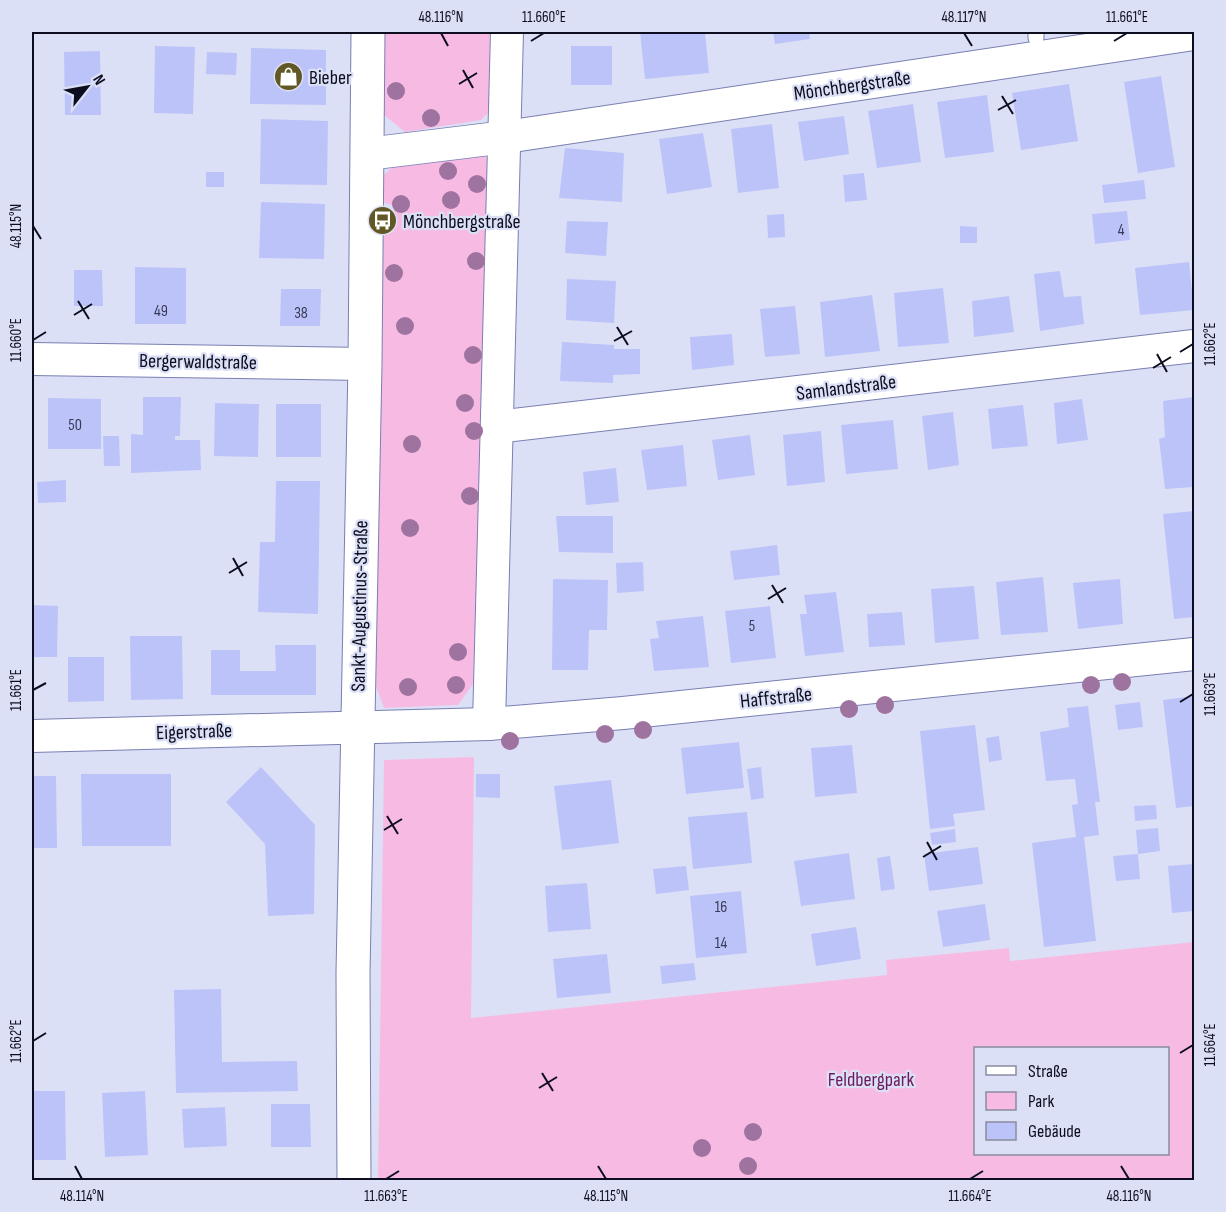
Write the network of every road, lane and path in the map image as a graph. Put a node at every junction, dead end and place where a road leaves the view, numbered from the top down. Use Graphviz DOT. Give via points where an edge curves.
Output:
graph roads {
  1 [pos="368,32"];
  2 [pos="507,32"];
  3 [pos="1194,34"];
  4 [pos="506,137"];
  5 [pos="367,154"];
  6 [pos="1194,346"];
  7 [pos="32,359"];
  8 [pos="365,364"];
  9 [pos="497,427"];
  10 [pos="1194,654"];
  11 [pos="489,724"];
  12 [pos="357,726"];
  13 [pos="32,736"];
  14 [pos="354,1180"];
  1 -- 5 [label="street, Sankt-Augustinus-Straße"];
  2 -- 4 [label="street"];
  3 -- 4 [label="street, Mönchbergstraße"];
  4 -- 5 [label="street, Mönchbergstraße"];
  4 -- 9 [label="street"];
  5 -- 8 [label="street, Sankt-Augustinus-Straße"];
  6 -- 9 [label="street, Samlandstraße"];
  7 -- 8 [label="street, Bergerwaldstraße"];
  8 -- 12 [label="street, Sankt-Augustinus-Straße"];
  9 -- 11 [label="street"];
  10 -- 11 [label="street, Haffstraße"];
  11 -- 12 [label="street, Haffstraße"];
  12 -- 13 [label="street, Eigerstraße"];
  12 -- 14 [label="street, Sankt-Augustinus-Straße"];
}
